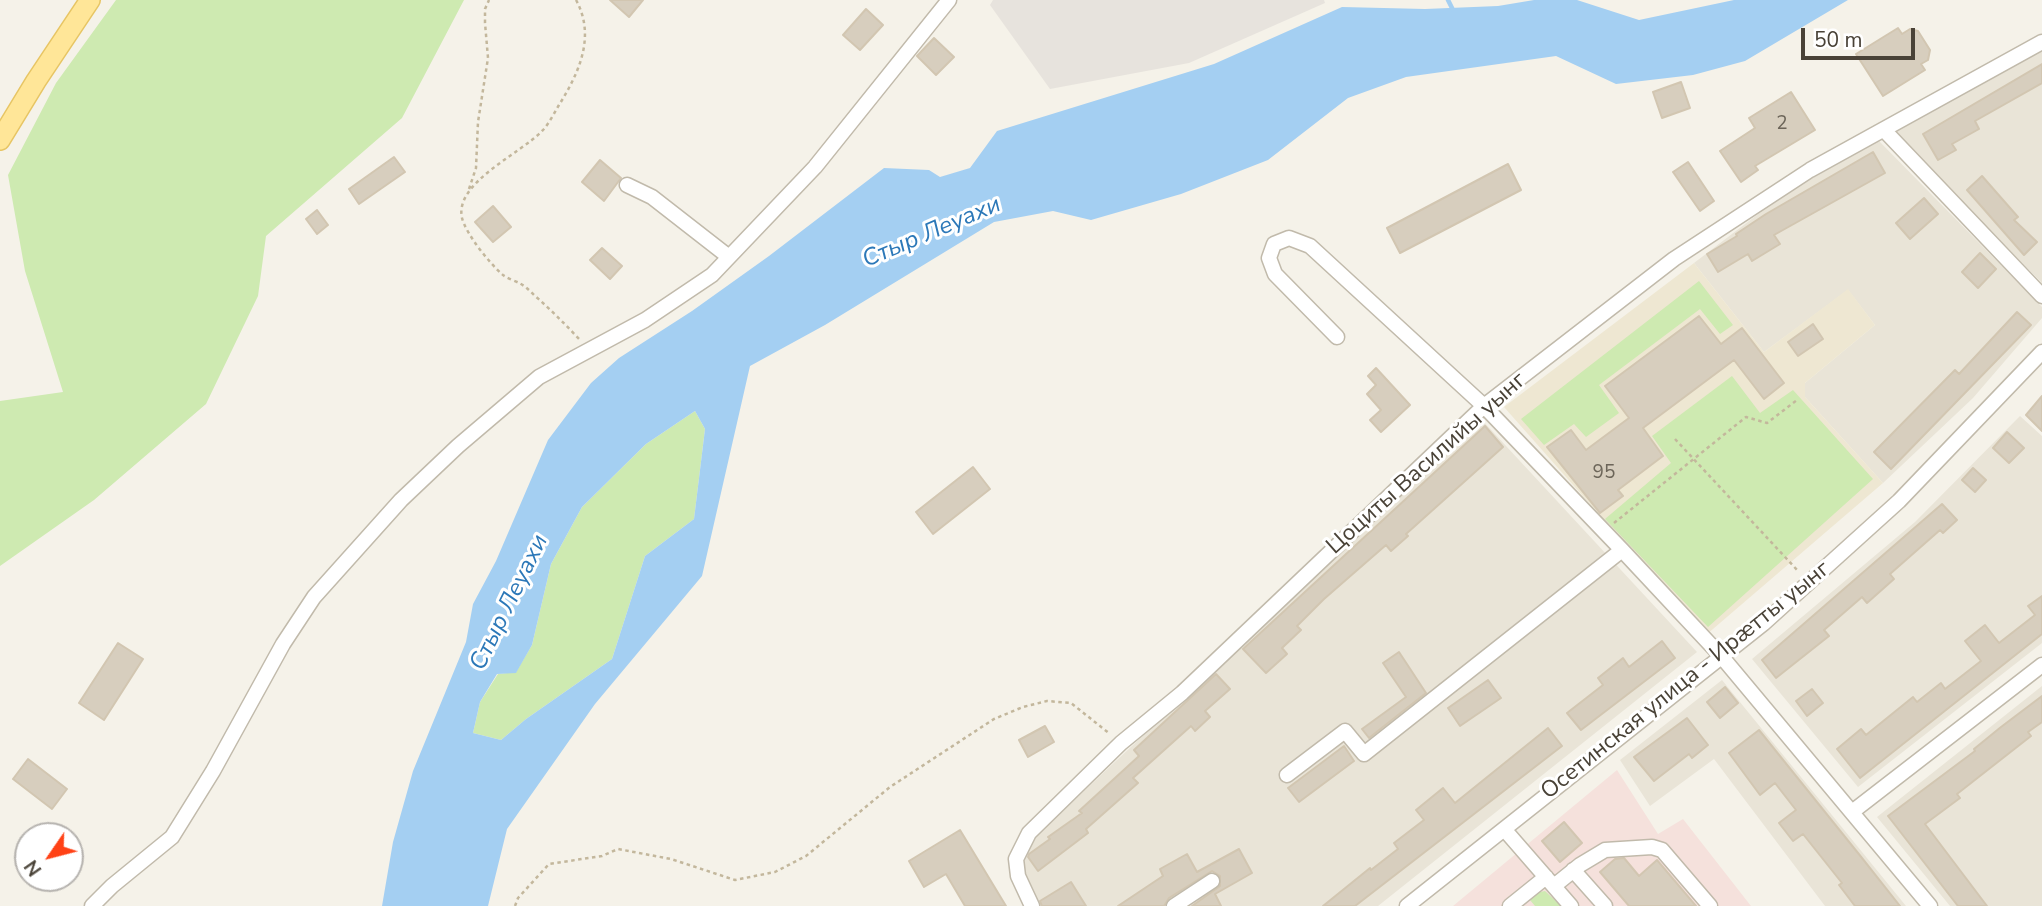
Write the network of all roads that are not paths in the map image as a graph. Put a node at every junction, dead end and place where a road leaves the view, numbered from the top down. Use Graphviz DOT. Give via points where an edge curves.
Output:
graph roads {
  1 [pos="90,0"];
  2 [pos="949,0"];
  3 [pos="2042,42"];
  4 [pos="1884,130"];
  5 [pos="0,140"];
  6 [pos="627,185"];
  7 [pos="729,257"];
  8 [pos="2042,296"];
  9 [pos="1337,337"];
  10 [pos="2042,352"];
  11 [pos="1484,406"];
  12 [pos="1622,550"];
  13 [pos="1722,657"];
  14 [pos="2042,664"];
  15 [pos="1287,775"];
  16 [pos="1852,812"];
  17 [pos="1504,829"];
  18 [pos="1573,870"];
  19 [pos="1212,881"];
  20 [pos="1550,882"];
  21 [pos="1515,904"];
  22 [pos="92,906"];
  23 [pos="1032,906"];
  24 [pos="1174,906"];
  25 [pos="1407,906"];
  26 [pos="1571,906"];
  27 [pos="1605,906"];
  28 [pos="1710,906"];
  29 [pos="1930,906"];
  1 -- 5 [label="main road"];
  2 -- 7 [label="street" via="815,167"];
  3 -- 4 [label="street, Цоциты Василийы уынг"];
  4 -- 8 [label="street"];
  4 -- 11 [label="street, Цоциты Василийы уынг" via="1810,170 1674,259"];
  6 -- 7 [label="street" via="652,197"];
  7 -- 22 [label="street" via="712,275 656,312 539,377 401,500 314,597 172,837"];
  9 -- 11 [label="street" via="1275,274 1269,258 1274,244 1289,238 1310,246"];
  10 -- 13 [label="street, Осетинская улица - Ирæтты уынг" via="1899,501"];
  11 -- 12 [label="street"];
  11 -- 23 [label="street, Цоциты Василийы уынг" via="1030,833 1016,859 1018,876"];
  12 -- 13 [label="street"];
  12 -- 15 [label="street" via="1364,754 1345,732"];
  13 -- 16 [label="street"];
  13 -- 17 [label="street, Осетинская улица - Ирæтты уынг"];
  14 -- 16 [label="street"];
  16 -- 29 [label="street"];
  17 -- 20 [label="street"];
  17 -- 25 [label="street, Осетинская улица - Ирæтты уынг"];
  18 -- 20 [label="street"];
  18 -- 27 [label="street"];
  18 -- 28 [label="street" via="1605,850 1652,846 1662,850"];
  19 -- 24 [label="street"];
  20 -- 21 [label="street"];
  20 -- 26 [label="street"];
}
